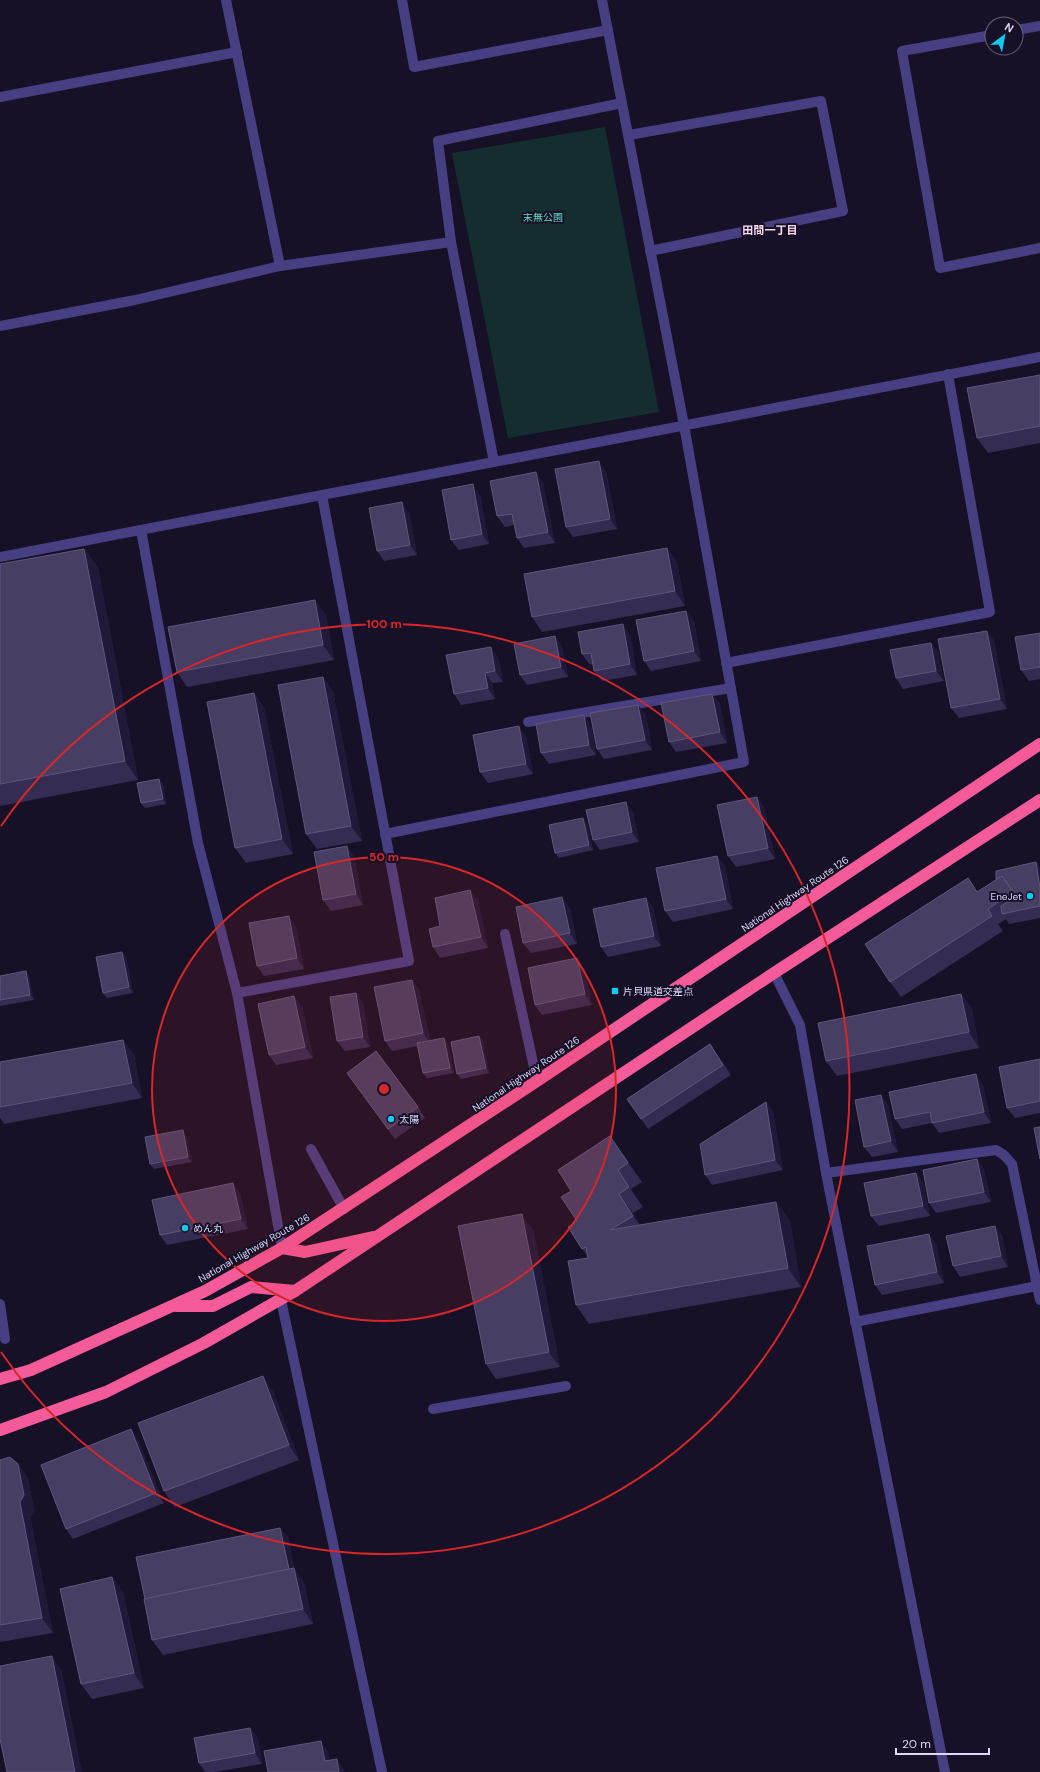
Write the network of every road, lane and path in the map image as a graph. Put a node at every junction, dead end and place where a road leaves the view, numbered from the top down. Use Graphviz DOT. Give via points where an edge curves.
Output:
graph roads {
  1 [pos="226,0"];
  2 [pos="402,0"];
  3 [pos="602,0"];
  4 [pos="1040,26"];
  5 [pos="1024,29"];
  6 [pos="608,30"];
  7 [pos="984,36"];
  8 [pos="237,52"];
  9 [pos="0,97"];
  10 [pos="622,103"];
  11 [pos="628,135"];
  12 [pos="451,242"];
  13 [pos="1040,248"];
  14 [pos="650,251"];
  15 [pos="280,266"];
  16 [pos="0,326"];
  17 [pos="1040,357"];
  18 [pos="948,374"];
  19 [pos="684,425"];
  20 [pos="494,462"];
  21 [pos="322,495"];
  22 [pos="141,530"];
  23 [pos="0,557"];
  24 [pos="726,663"];
  25 [pos="731,688"];
  26 [pos="528,722"];
  27 [pos="1040,744"];
  28 [pos="1040,800"];
  29 [pos="385,834"];
  30 [pos="505,934"];
  31 [pos="774,973"];
  32 [pos="237,993"];
  33 [pos="537,1081"];
  34 [pos="311,1149"];
  35 [pos="826,1173"];
  36 [pos="344,1209"];
  37 [pos="380,1236"];
  38 [pos="282,1248"];
  39 [pos="1037,1286"];
  40 [pos="296,1291"];
  41 [pos="280,1300"];
  42 [pos="1040,1300"];
  43 [pos="0,1304"];
  44 [pos="171,1306"];
  45 [pos="855,1322"];
  46 [pos="5,1339"];
  47 [pos="0,1379"];
  48 [pos="566,1386"];
  49 [pos="433,1409"];
  50 [pos="0,1430"];
  51 [pos="382,1772"];
  52 [pos="945,1772"];
  1 -- 8 [label="street"];
  2 -- 6 [label="street" via="414,67"];
  3 -- 6 [label="street"];
  4 -- 5 [label="street"];
  6 -- 10 [label="street"];
  7 -- 13 [label="street" via="902,51 940,268"];
  8 -- 9 [label="street"];
  8 -- 15 [label="street"];
  10 -- 11 [label="street"];
  10 -- 12 [label="street" via="438,141"];
  11 -- 14 [label="street"];
  11 -- 14 [label="street" via="821,101 843,211"];
  12 -- 15 [label="street"];
  12 -- 20 [label="street"];
  14 -- 19 [label="street"];
  15 -- 16 [label="street" via="135,300"];
  17 -- 18 [label="street"];
  18 -- 19 [label="street"];
  18 -- 24 [label="street" via="990,612"];
  19 -- 20 [label="street"];
  19 -- 24 [label="street"];
  20 -- 21 [label="street"];
  21 -- 22 [label="street"];
  21 -- 29 [label="street"];
  22 -- 23 [label="street"];
  22 -- 32 [label="street" via="198,843"];
  24 -- 25 [label="street"];
  25 -- 26 [label="street"];
  25 -- 29 [label="street" via="744,762"];
  27 -- 33 [label="highway, National Highway Route 126"];
  28 -- 31 [label="highway"];
  29 -- 32 [label="street" via="409,962"];
  30 -- 33 [label="street"];
  31 -- 35 [label="street" via="800,1024"];
  31 -- 37 [label="highway"];
  32 -- 38 [label="street"];
  33 -- 36 [label="highway, National Highway Route 126"];
  34 -- 36 [label="street"];
  35 -- 39 [label="street" via="996,1150 1012,1164"];
  35 -- 45 [label="street"];
  36 -- 38 [label="highway, National Highway Route 126"];
  37 -- 38 [label="highway" via="305,1252"];
  37 -- 40 [label="highway"];
  38 -- 44 [label="highway, National Highway Route 126" via="205,1291"];
  39 -- 42 [label="street"];
  39 -- 45 [label="street"];
  40 -- 41 [label="highway"];
  40 -- 44 [label="highway" via="251,1287 213,1306"];
  41 -- 50 [label="highway" via="204,1343 106,1392"];
  41 -- 51 [label="street"];
  43 -- 46 [label="street"];
  44 -- 47 [label="highway, National Highway Route 126" via="31,1370"];
  45 -- 52 [label="street"];
  48 -- 49 [label="street"];
}
